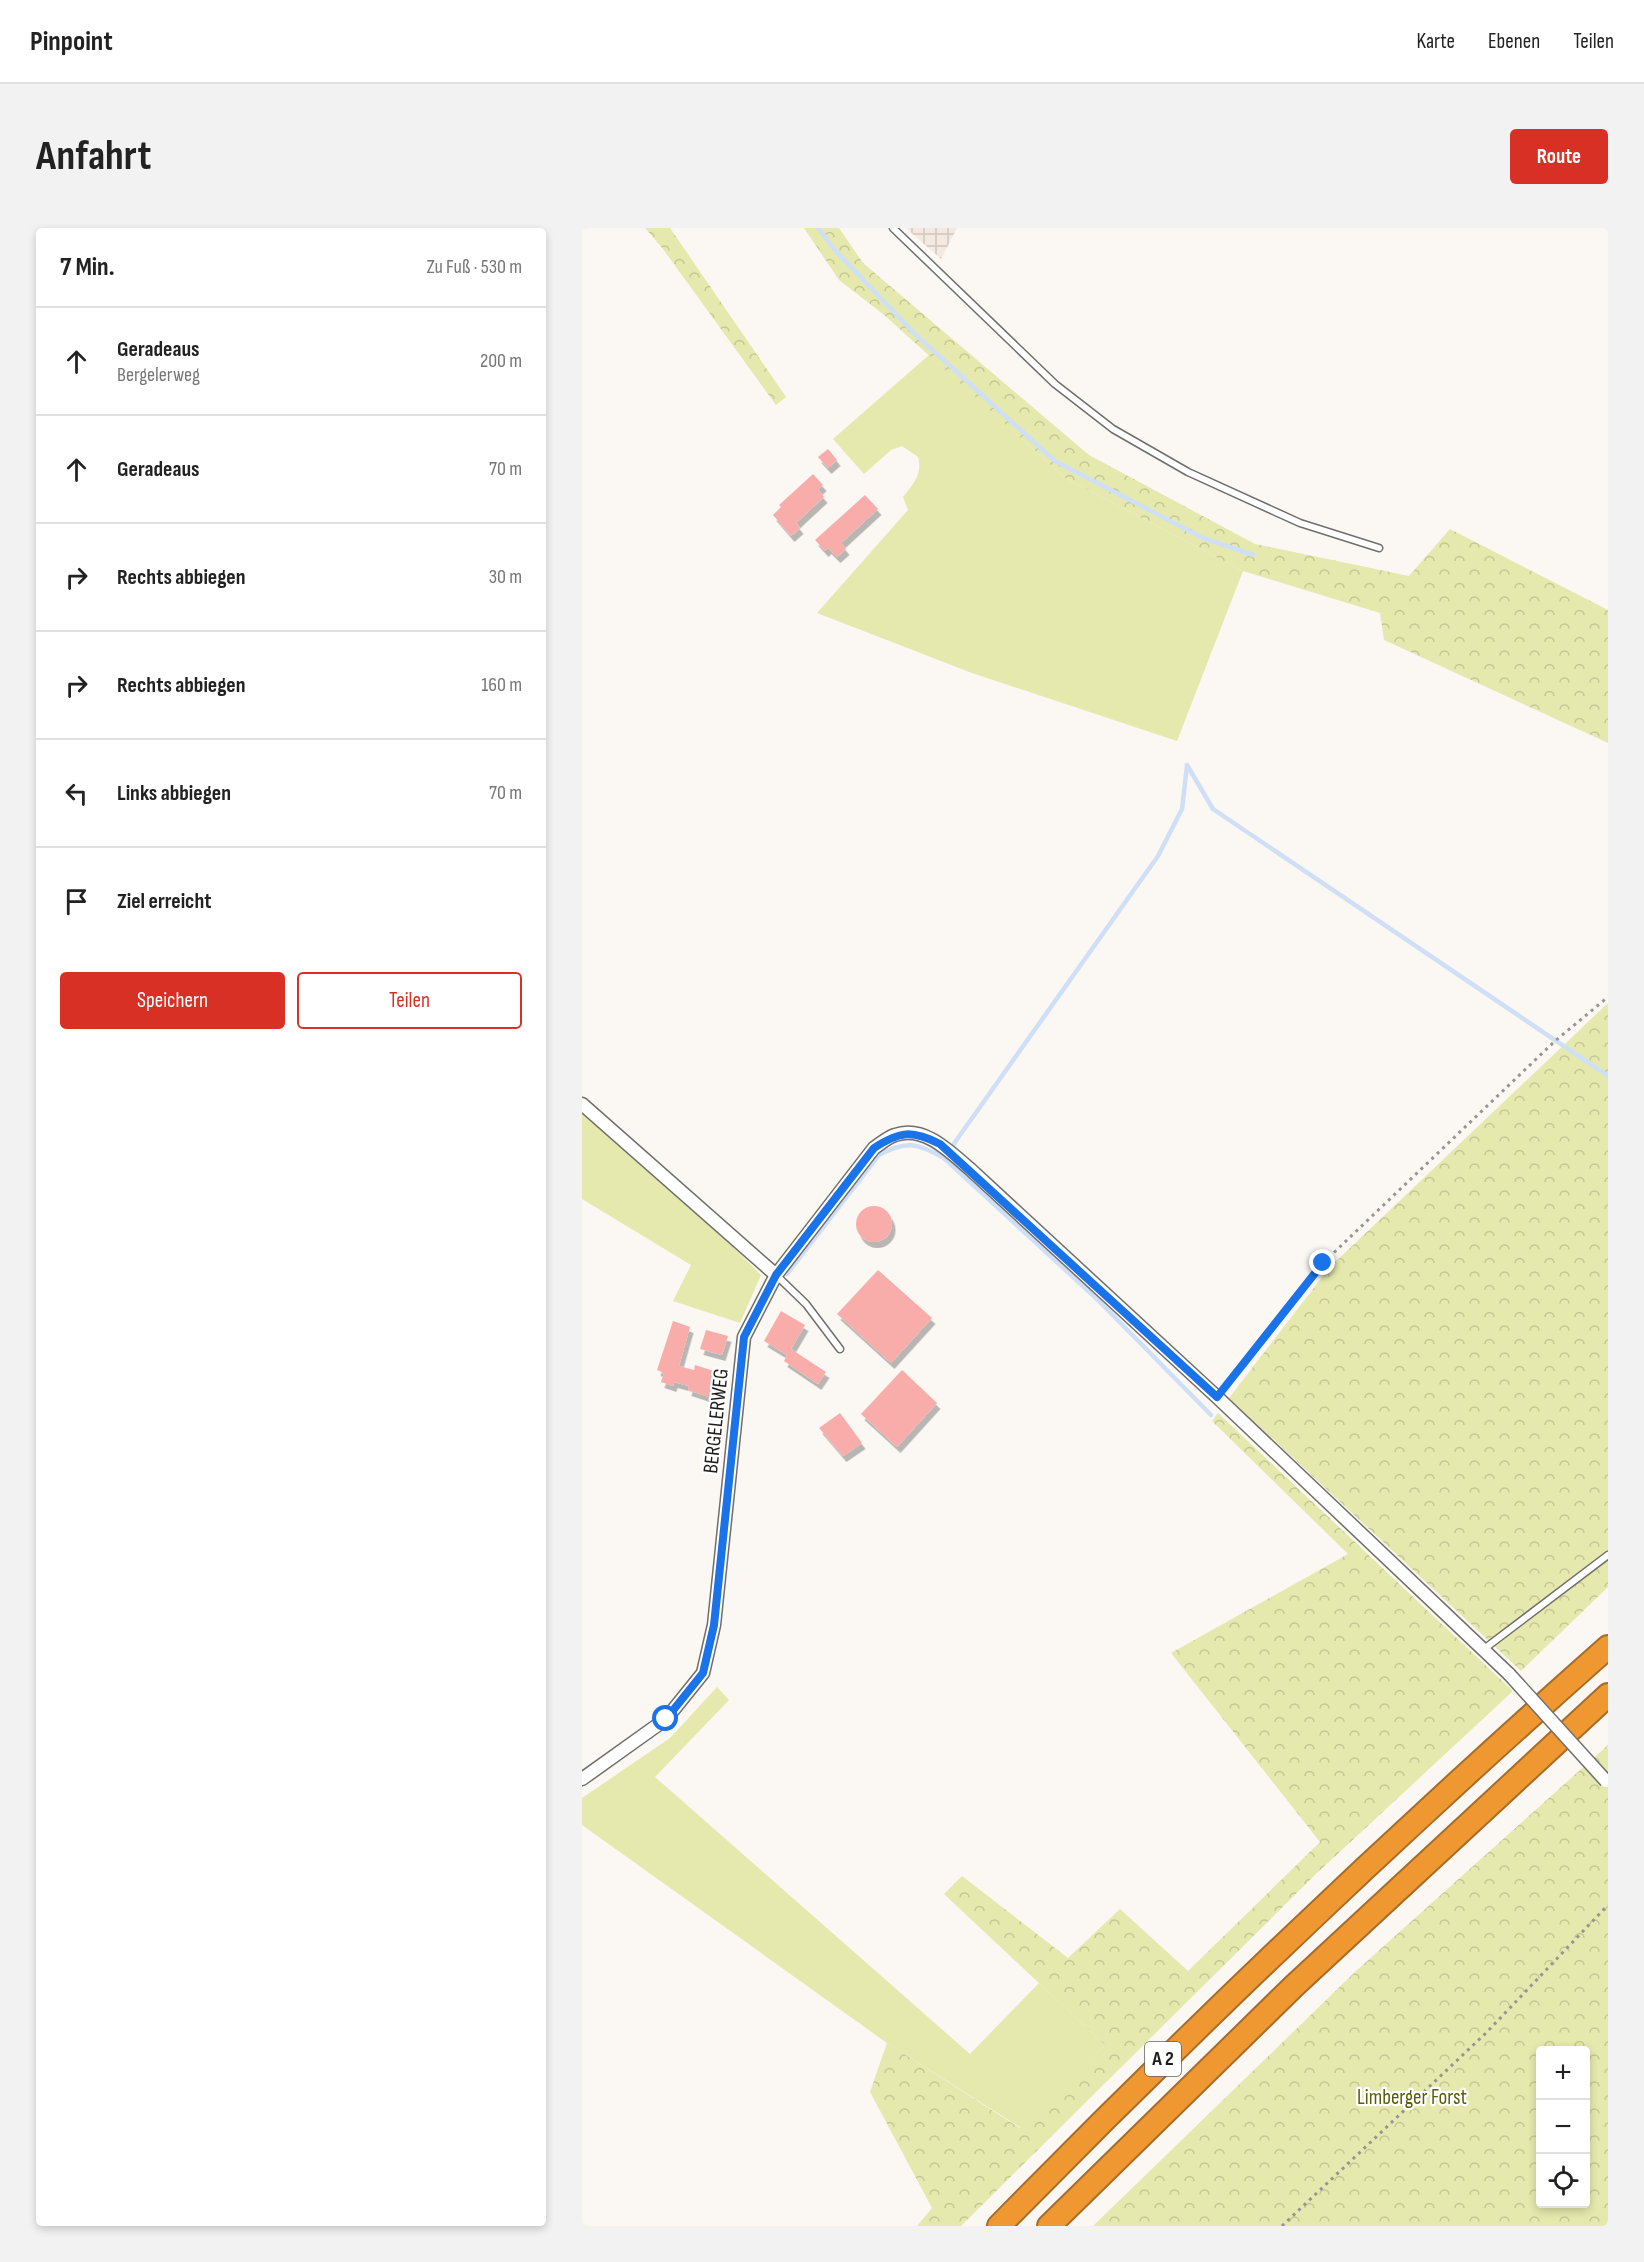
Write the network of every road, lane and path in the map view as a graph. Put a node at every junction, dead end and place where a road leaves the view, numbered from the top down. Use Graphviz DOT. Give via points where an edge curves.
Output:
graph roads {
  1 [pos="893,228"];
  2 [pos="1379,548"];
  3 [pos="1608,997"];
  4 [pos="582,1104"];
  5 [pos="776,1275"];
  6 [pos="840,1349"];
  7 [pos="1217,1397"];
  8 [pos="1608,1555"];
  9 [pos="1608,1647"];
  10 [pos="1484,1649"];
  11 [pos="1608,1695"];
  12 [pos="582,1779"];
  13 [pos="1607,1782"];
  14 [pos="1608,1905"];
  15 [pos="999,2226"];
  16 [pos="1049,2226"];
  17 [pos="1282,2226"];
  1 -- 2 [label="lane" via="1055,384 1113,429 1188,472 1300,523"];
  3 -- 7 [label="path" via="1555,1041 1323,1263"];
  4 -- 5 [label="street"];
  5 -- 6 [label="lane" via="806,1304"];
  5 -- 7 [label="street, BERGELERWEG" via="874,1148 895,1135 921,1134 970,1169"];
  5 -- 12 [label="street, BERGELERWEG" via="744,1337 714,1625 703,1673 666,1719"];
  7 -- 10 [label="street, BERGELERWEG"];
  8 -- 10 [label="lane"];
  9 -- 15 [label="highway, A 2" via="1332,1897 1144,2078"];
  10 -- 13 [label="street, BERGELERWEG, bridge"];
  11 -- 16 [label="highway, A 2" via="1286,1994"];
  14 -- 17 [label="path" via="1486,2033"];
}
